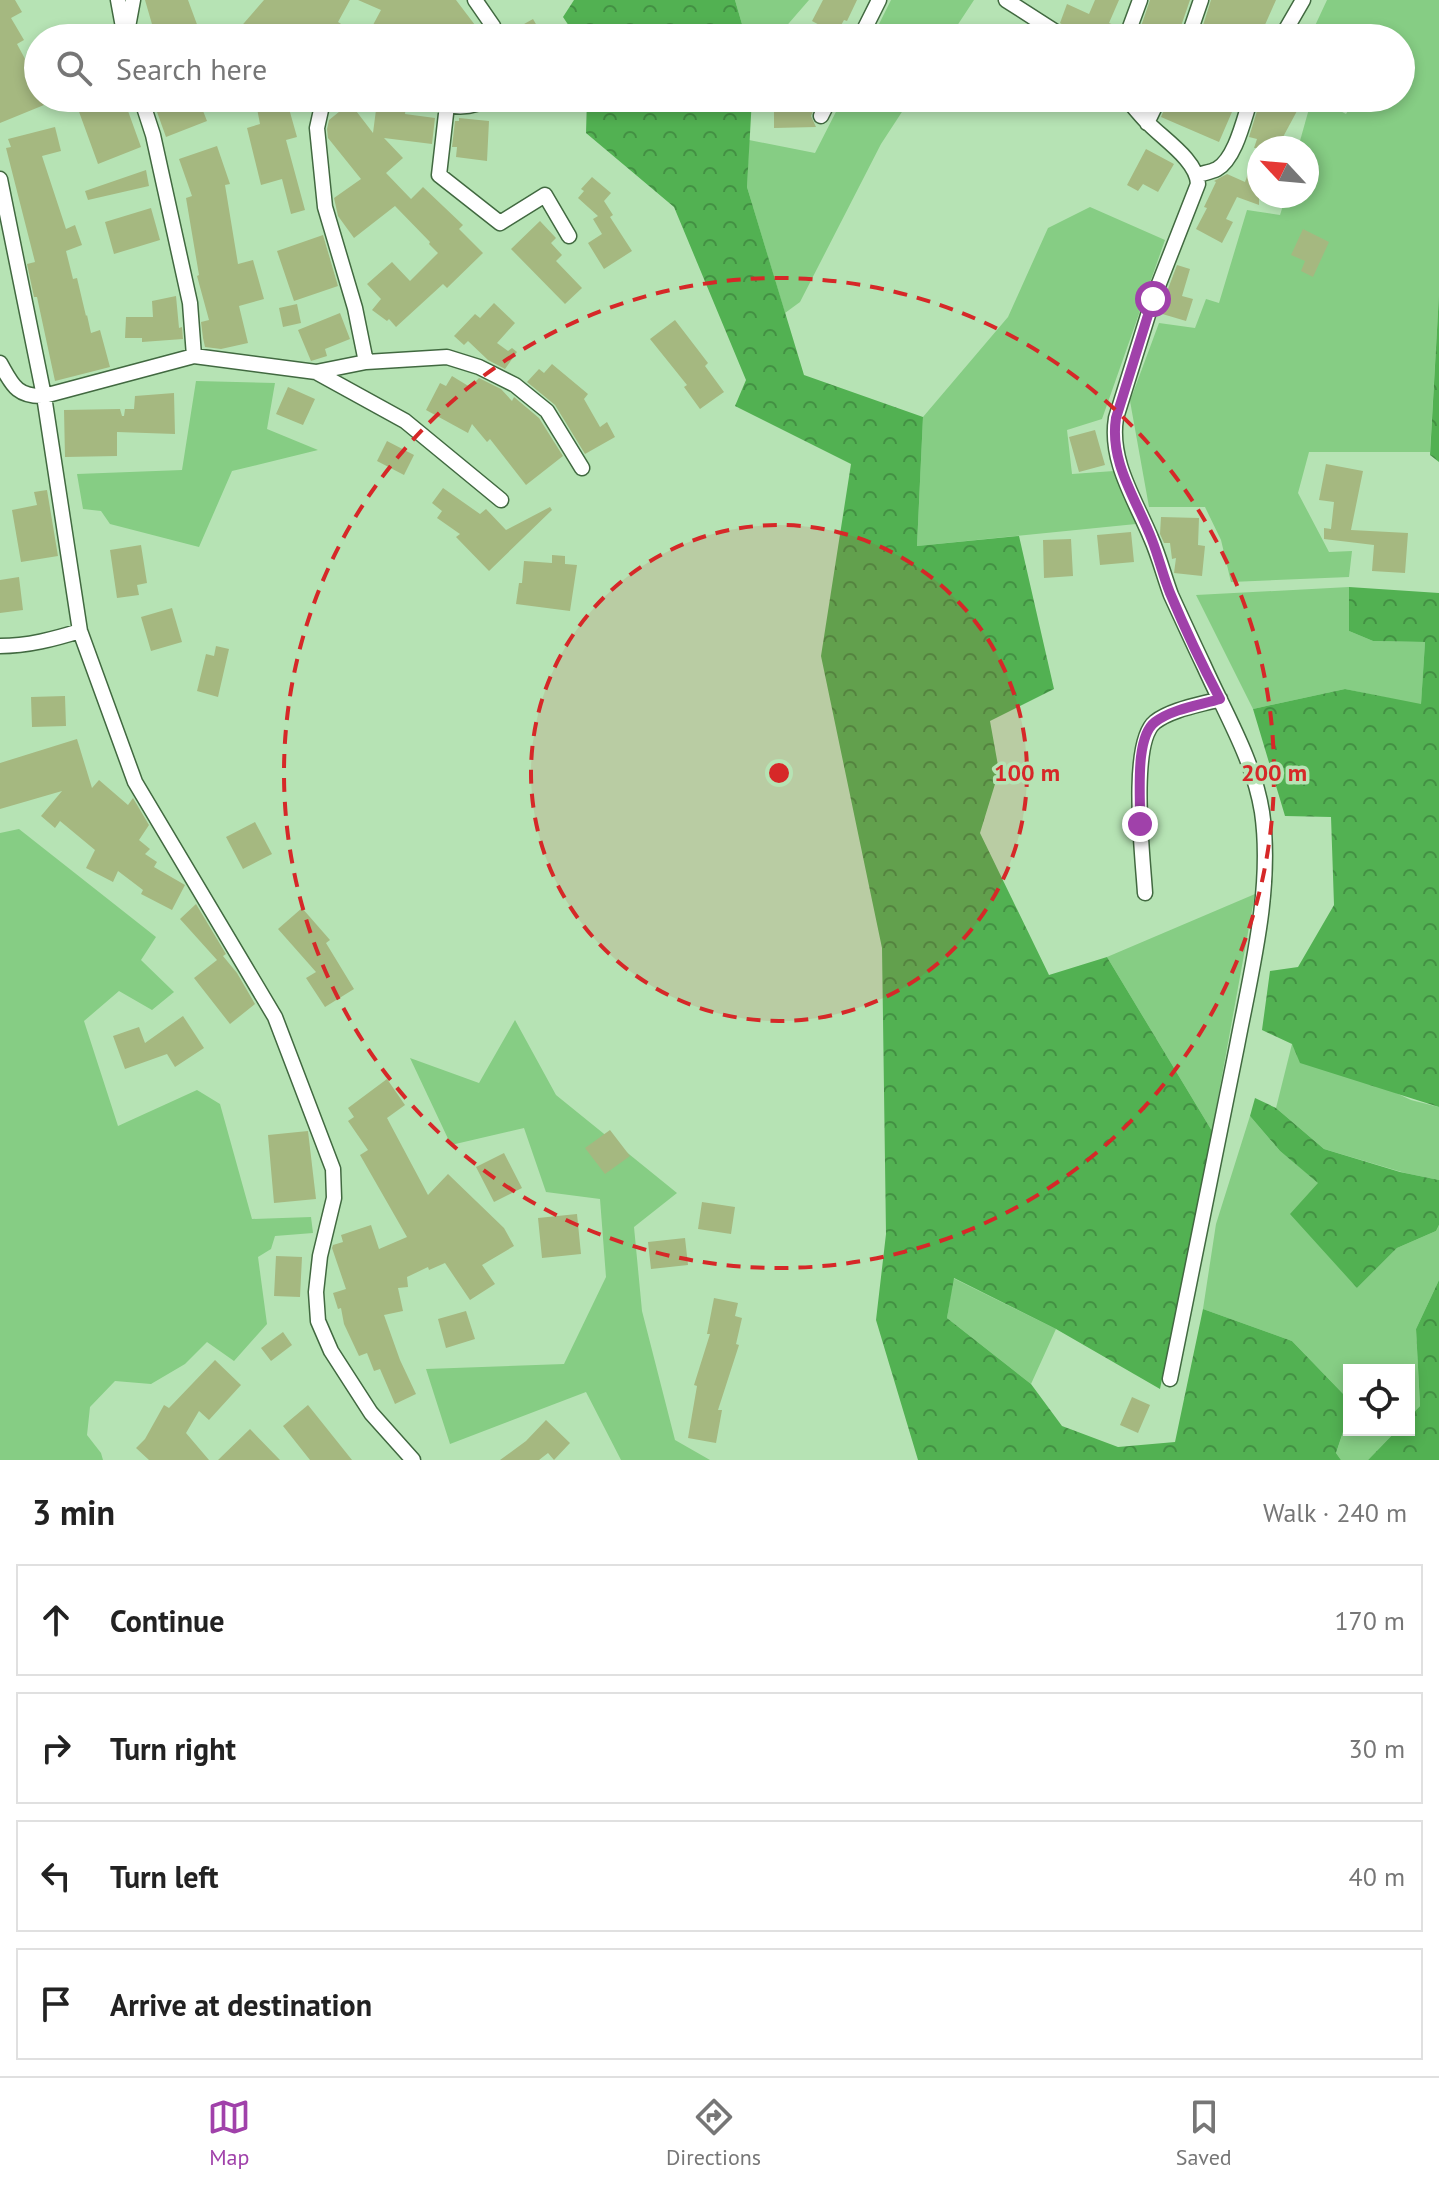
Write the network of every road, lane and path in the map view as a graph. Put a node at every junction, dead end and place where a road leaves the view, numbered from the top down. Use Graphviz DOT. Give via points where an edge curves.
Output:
graph roads {
  1 [pos="118,0"];
  2 [pos="133,0"];
  3 [pos="475,0"];
  4 [pos="879,0"];
  5 [pos="1140,0"];
  6 [pos="1201,0"];
  7 [pos="1303,0"];
  8 [pos="1016,2"];
  9 [pos="122,24"];
  10 [pos="128,24"];
  11 [pos="492,24"];
  12 [pos="867,24"];
  13 [pos="1046,24"];
  14 [pos="1131,24"];
  15 [pos="1193,24"];
  16 [pos="1289,24"];
  17 [pos="146,112"];
  18 [pos="321,112"];
  19 [pos="446,112"];
  20 [pos="823,112"];
  21 [pos="1138,112"];
  22 [pos="1152,112"];
  23 [pos="1246,112"];
  24 [pos="821,116"];
  25 [pos="1147,123"];
  26 [pos="1198,175"];
  27 [pos="0,179"];
  28 [pos="569,236"];
  29 [pos="194,356"];
  30 [pos="366,362"];
  31 [pos="0,363"];
  32 [pos="316,372"];
  33 [pos="44,396"];
  34 [pos="582,468"];
  35 [pos="501,500"];
  36 [pos="80,631"];
  37 [pos="0,646"];
  38 [pos="1220,699"];
  39 [pos="1145,893"];
  40 [pos="1170,1379"];
  41 [pos="413,1460"];
  1 -- 9 [label="street"];
  2 -- 10 [label="street"];
  3 -- 11 [label="street"];
  4 -- 12 [label="street"];
  5 -- 14 [label="street"];
  6 -- 15 [label="street"];
  7 -- 16 [label="street"];
  8 -- 13 [label="street"];
  17 -- 29 [label="street" via="190,303"];
  18 -- 30 [label="street" via="317,128 325,207"];
  19 -- 28 [label="street" via="439,175 500,223 545,195"];
  20 -- 24 [label="street"];
  21 -- 25 [label="street"];
  22 -- 25 [label="street"];
  23 -- 26 [label="street" via="1226,160"];
  25 -- 26 [label="street"];
  26 -- 38 [label="street" via="1153,299 1113,434 1126,482 1170,592"];
  27 -- 33 [label="street"];
  29 -- 32 [label="street"];
  29 -- 33 [label="street"];
  30 -- 32 [label="street"];
  30 -- 34 [label="street" via="447,357 491,373 547,411"];
  31 -- 33 [label="street" via="15,389"];
  32 -- 35 [label="street" via="405,421"];
  33 -- 36 [label="street"];
  36 -- 37 [label="street"];
  36 -- 41 [label="street" via="135,782 275,1017 333,1169 334,1198 316,1292 318,1321 371,1413"];
  38 -- 39 [label="street" via="1164,716 1145,736 1140,824"];
  38 -- 40 [label="street" via="1240,740 1261,811 1263,897"];
}
